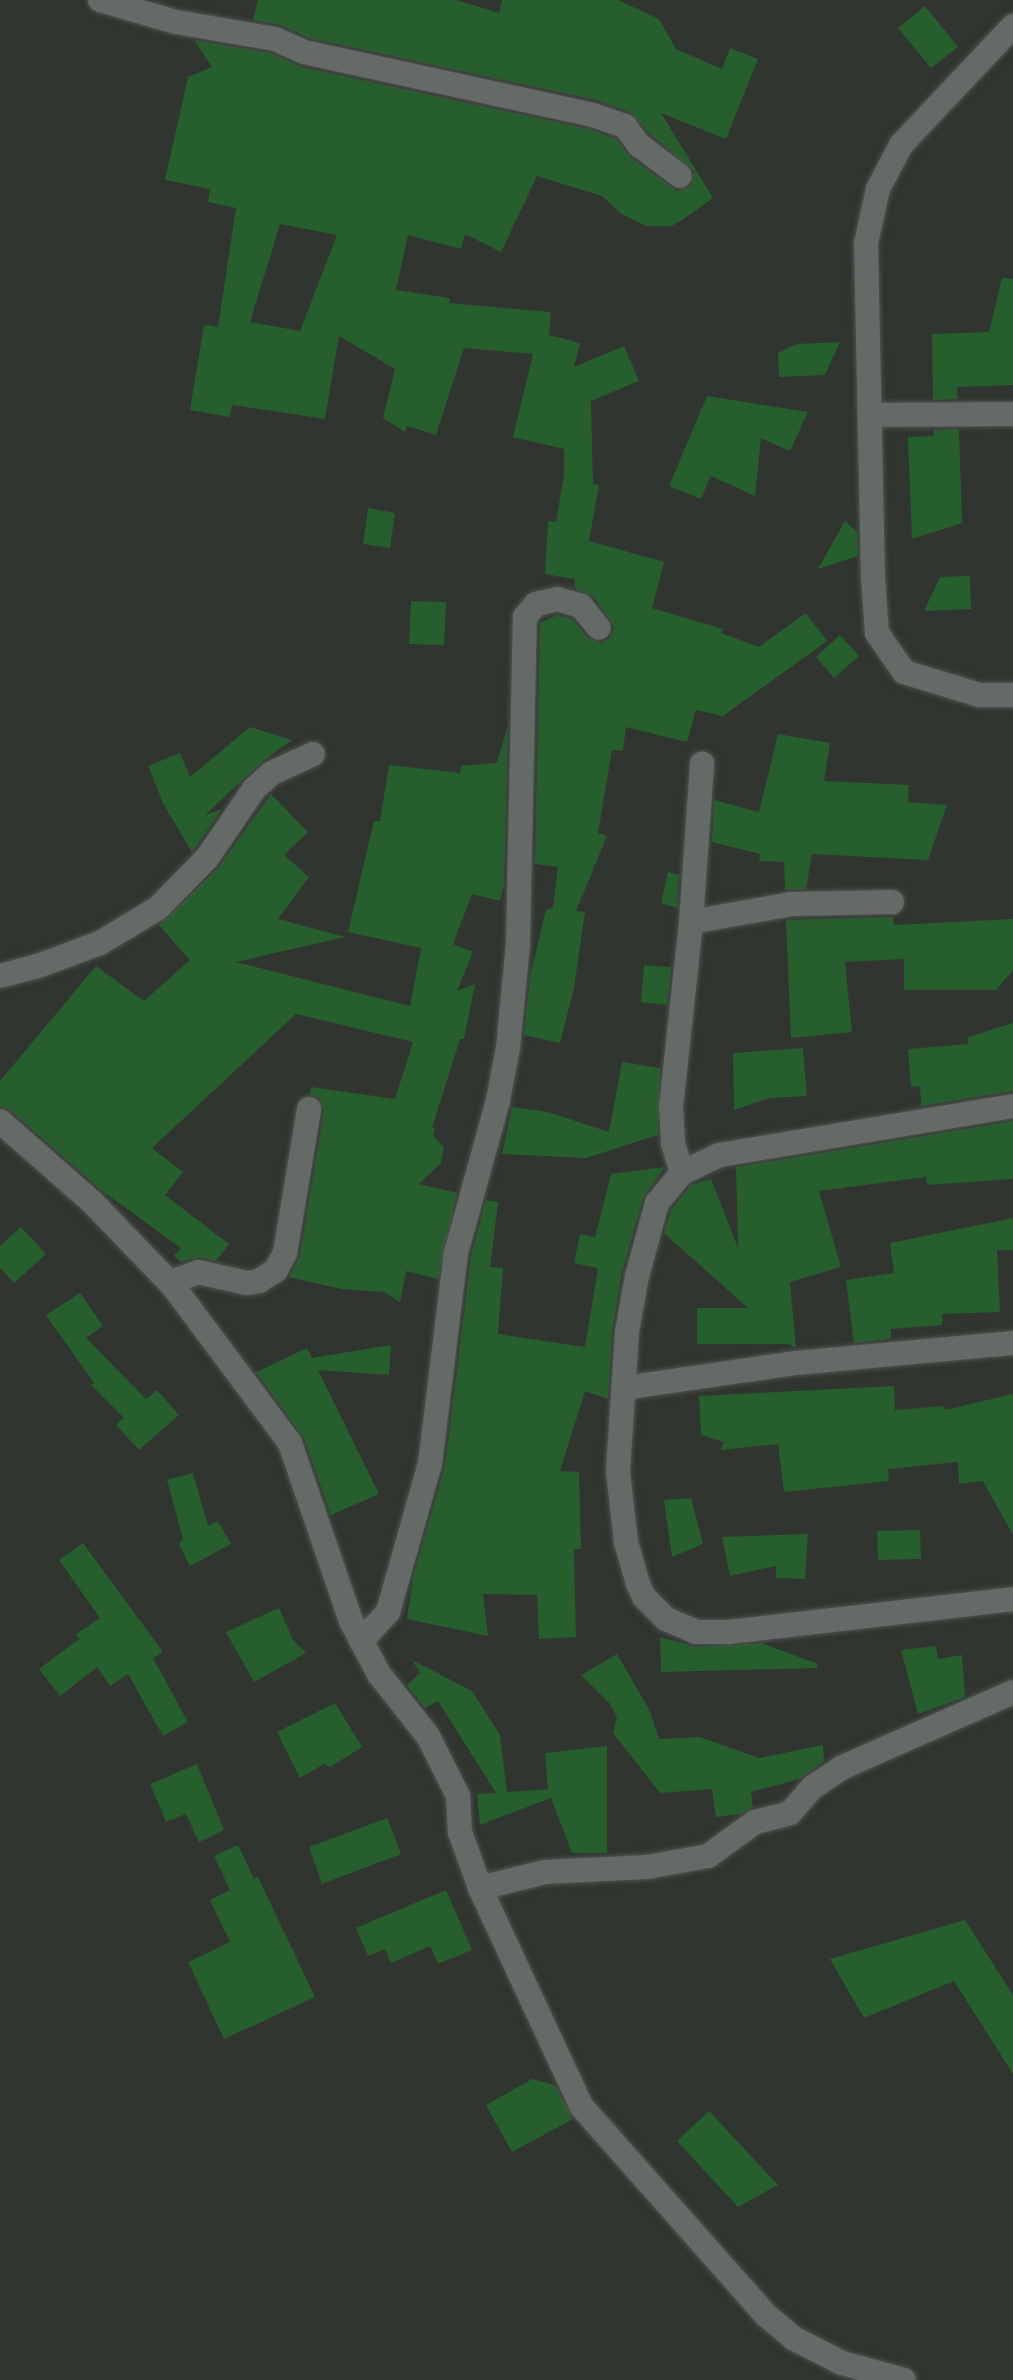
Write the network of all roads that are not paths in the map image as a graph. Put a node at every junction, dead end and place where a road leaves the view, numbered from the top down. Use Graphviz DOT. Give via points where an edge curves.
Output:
graph roads {
  1 [pos="100,0"];
  2 [pos="1013,26"];
  3 [pos="680,176"];
  4 [pos="1013,414"];
  5 [pos="871,415"];
  6 [pos="599,628"];
  7 [pos="1013,695"];
  8 [pos="313,754"];
  9 [pos="702,763"];
  10 [pos="892,902"];
  11 [pos="691,922"];
  12 [pos="0,976"];
  13 [pos="1013,1106"];
  14 [pos="309,1109"];
  15 [pos="0,1121"];
  16 [pos="682,1173"];
  17 [pos="173,1286"];
  18 [pos="1013,1343"];
  19 [pos="624,1388"];
  20 [pos="1013,1599"];
  21 [pos="361,1641"];
  22 [pos="1013,1692"];
  23 [pos="480,1888"];
  24 [pos="904,2380"];
  1 -- 3 [label="street" via="176,22 275,39 304,52 593,115 625,126 639,145"];
  2 -- 5 [label="street" via="915,127 878,189 866,243"];
  4 -- 5 [label="street"];
  5 -- 7 [label="street" via="877,633 904,672 979,695"];
  6 -- 21 [label="street" via="581,606 569,601 536,604 525,617 518,944 508,1048 456,1253 427,1476 388,1612"];
  8 -- 12 [label="street" via="272,773 254,789 207,858 158,908 100,943"];
  9 -- 11 [label="street"];
  10 -- 11 [label="street" via="792,904"];
  11 -- 16 [label="street" via="671,1107"];
  13 -- 16 [label="street" via="719,1155"];
  14 -- 17 [label="street" via="285,1253 276,1270 247,1283 198,1272"];
  15 -- 17 [label="street" via="94,1204"];
  16 -- 19 [label="street" via="649,1221 627,1332"];
  17 -- 21 [label="street" via="290,1443"];
  18 -- 19 [label="street" via="796,1363"];
  19 -- 20 [label="street" via="618,1472 626,1542 644,1597 680,1627 713,1634"];
  21 -- 23 [label="street" via="379,1674 428,1736 458,1796 460,1832"];
  22 -- 23 [label="street" via="841,1768 813,1787 790,1813 755,1822 708,1856 647,1867 545,1872"];
  23 -- 24 [label="street" via="581,2106 653,2191 793,2338 842,2363"];
}
